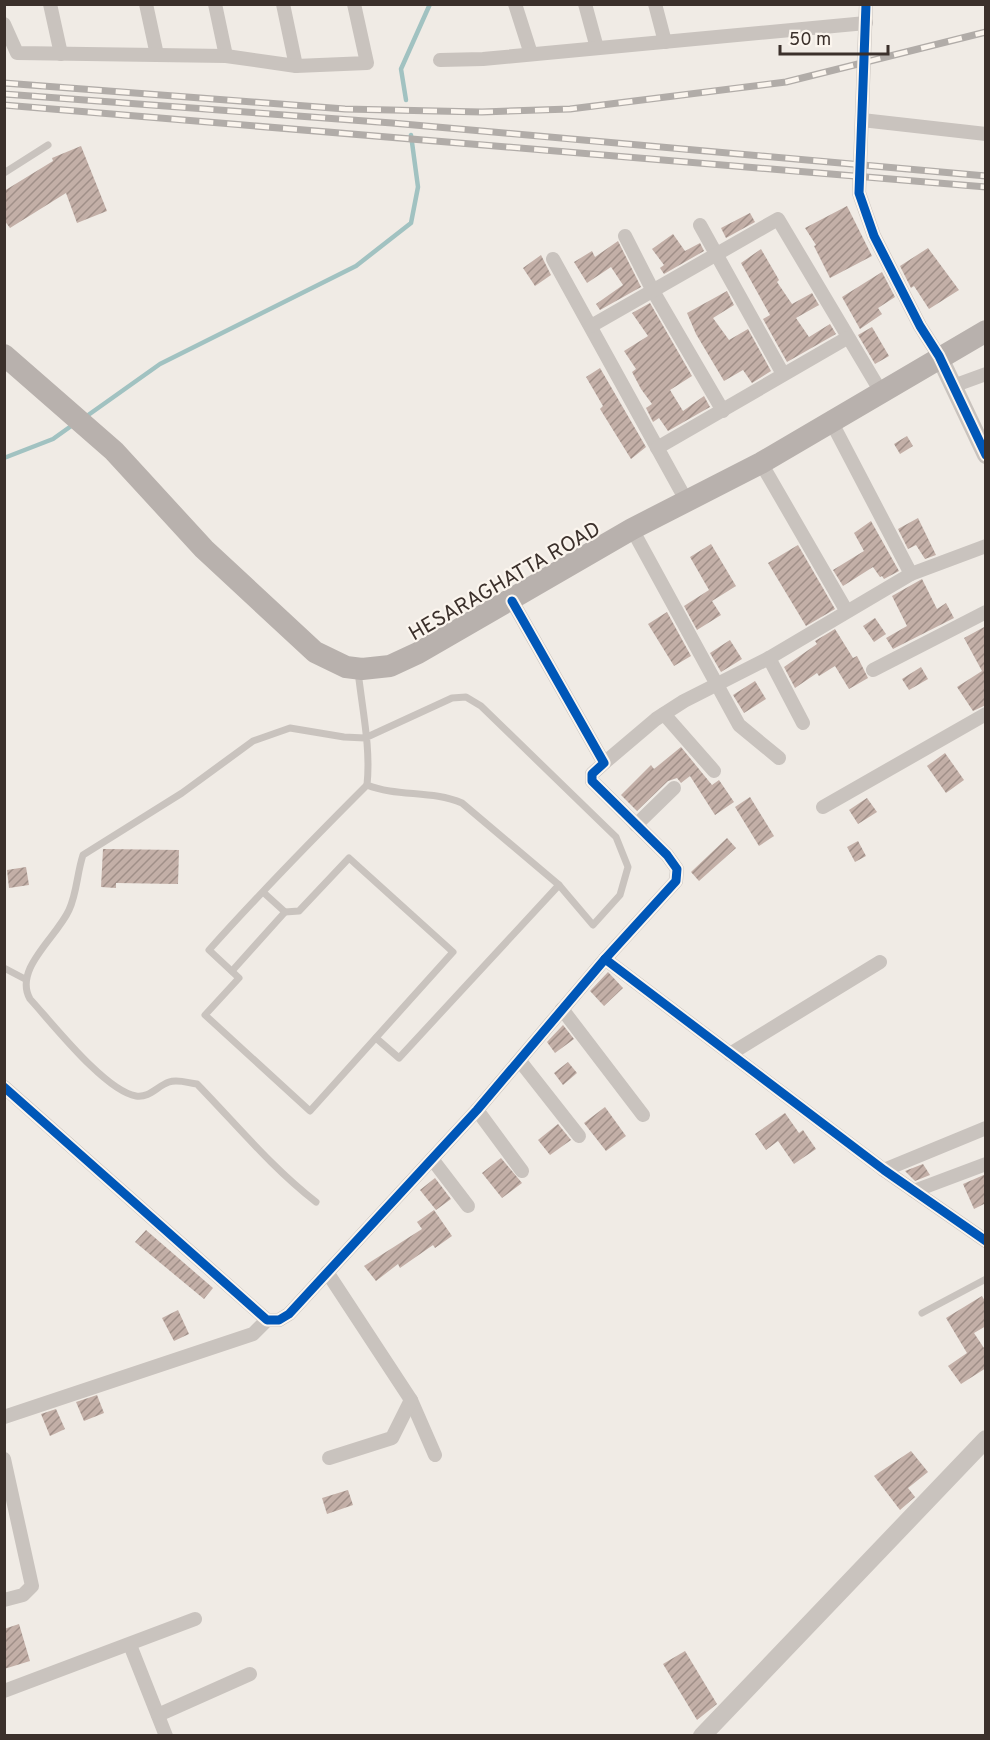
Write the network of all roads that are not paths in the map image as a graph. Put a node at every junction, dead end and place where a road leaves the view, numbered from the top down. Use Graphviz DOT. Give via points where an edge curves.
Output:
graph roads {
  1 [pos="50,4"];
  2 [pos="146,4"];
  3 [pos="215,4"];
  4 [pos="283,4"];
  5 [pos="354,4"];
  6 [pos="515,4"];
  7 [pos="585,4"];
  8 [pos="655,4"];
  9 [pos="866,4"];
  10 [pos="866,23"];
  11 [pos="4,24"];
  12 [pos="665,42"];
  13 [pos="597,48"];
  14 [pos="11,52"];
  15 [pos="61,54"];
  16 [pos="531,54"];
  17 [pos="157,55"];
  18 [pos="226,56"];
  19 [pos="440,60"];
  20 [pos="296,66"];
  21 [pos="862,120"];
  22 [pos="986,134"];
  23 [pos="48,145"];
  24 [pos="4,173"];
  25 [pos="700,225"];
  26 [pos="625,236"];
  27 [pos="717,254"];
  28 [pos="553,259"];
  29 [pos="653,291"];
  30 [pos="591,326"];
  31 [pos="986,331"];
  32 [pos="848,338"];
  33 [pos="4,355"];
  34 [pos="939,357"];
  35 [pos="783,374"];
  36 [pos="986,374"];
  37 [pos="953,386"];
  38 [pos="881,392"];
  39 [pos="723,411"];
  40 [pos="832,423"];
  41 [pos="657,448"];
  42 [pos="986,455"];
  43 [pos="761,463"];
  44 [pos="686,500"];
  45 [pos="632,529"];
  46 [pos="986,546"];
  47 [pos="911,574"];
  48 [pos="512,601"];
  49 [pos="846,610"];
  50 [pos="986,612"];
  51 [pos="769,658"];
  52 [pos="357,668"];
  53 [pos="873,670"];
  54 [pos="716,683"];
  55 [pos="664,714"];
  56 [pos="986,714"];
  57 [pos="803,723"];
  58 [pos="365,738"];
  59 [pos="779,758"];
  60 [pos="604,763"];
  61 [pos="714,771"];
  62 [pos="367,785"];
  63 [pos="674,788"];
  64 [pos="823,807"];
  65 [pos="636,825"];
  66 [pos="559,885"];
  67 [pos="263,892"];
  68 [pos="285,912"];
  69 [pos="605,959"];
  70 [pos="880,962"];
  71 [pos="4,968"];
  72 [pos="232,971"];
  73 [pos="25,979"];
  74 [pos="562,1009"];
  75 [pos="376,1038"];
  76 [pos="730,1054"];
  77 [pos="520,1061"];
  78 [pos="4,1087"];
  79 [pos="477,1110"];
  80 [pos="643,1115"];
  81 [pos="986,1128"];
  82 [pos="579,1136"];
  83 [pos="432,1159"];
  84 [pos="986,1164"];
  85 [pos="884,1170"];
  86 [pos="522,1171"];
  87 [pos="914,1191"];
  88 [pos="316,1202"];
  89 [pos="468,1206"];
  90 [pos="986,1241"];
  91 [pos="327,1272"];
  92 [pos="986,1279"];
  93 [pos="922,1313"];
  94 [pos="267,1320"];
  95 [pos="411,1400"];
  96 [pos="4,1417"];
  97 [pos="986,1439"];
  98 [pos="435,1455"];
  99 [pos="329,1458"];
  100 [pos="4,1459"];
  101 [pos="4,1600"];
  102 [pos="195,1619"];
  103 [pos="130,1645"];
  104 [pos="250,1674"];
  105 [pos="4,1691"];
  106 [pos="158,1715"];
  107 [pos="166,1736"];
  108 [pos="702,1736"];
  1 -- 15 [label="street"];
  2 -- 17 [label="street"];
  3 -- 18 [label="street"];
  4 -- 20 [label="street"];
  5 -- 20 [label="street" via="367,63"];
  6 -- 16 [label="street"];
  7 -- 13 [label="street"];
  8 -- 12 [label="street"];
  9 -- 10 [label="street"];
  10 -- 12 [label="street"];
  10 -- 21 [label="street"];
  11 -- 14 [label="street"];
  12 -- 13 [label="street"];
  13 -- 16 [label="street"];
  14 -- 15 [label="street"];
  15 -- 17 [label="street"];
  16 -- 19 [label="street"];
  17 -- 18 [label="street"];
  18 -- 20 [label="street"];
  21 -- 22 [label="street"];
  21 -- 34 [label="street" via="859,193 874,236"];
  23 -- 24 [label="lane"];
  25 -- 27 [label="street"];
  26 -- 29 [label="street"];
  27 -- 29 [label="street"];
  27 -- 32 [label="street" via="772,220 781,220"];
  27 -- 35 [label="street"];
  28 -- 30 [label="street"];
  29 -- 30 [label="street"];
  29 -- 39 [label="street"];
  30 -- 41 [label="street"];
  31 -- 34 [label="main road, HESARAGHATTA ROAD"];
  32 -- 35 [label="street"];
  32 -- 38 [label="street"];
  33 -- 52 [label="main road, HESARAGHATTA ROAD" via="114,451 204,549 315,652"];
  34 -- 37 [label="street"];
  34 -- 38 [label="main road, HESARAGHATTA ROAD"];
  35 -- 39 [label="street"];
  36 -- 37 [label="street"];
  37 -- 42 [label="street"];
  38 -- 40 [label="main road, HESARAGHATTA ROAD"];
  39 -- 41 [label="street"];
  40 -- 43 [label="main road, HESARAGHATTA ROAD"];
  40 -- 47 [label="street"];
  41 -- 44 [label="street"];
  43 -- 44 [label="main road, HESARAGHATTA ROAD"];
  43 -- 49 [label="street"];
  44 -- 45 [label="main road, HESARAGHATTA ROAD"];
  45 -- 48 [label="main road, HESARAGHATTA ROAD"];
  45 -- 54 [label="street"];
  46 -- 47 [label="street"];
  47 -- 49 [label="street"];
  48 -- 52 [label="main road, HESARAGHATTA ROAD" via="390,666"];
  48 -- 60 [label="street"];
  49 -- 51 [label="street"];
  50 -- 53 [label="street"];
  51 -- 54 [label="street"];
  51 -- 57 [label="street"];
  52 -- 58 [label="lane"];
  54 -- 55 [label="street"];
  54 -- 59 [label="street" via="739,725"];
  55 -- 60 [label="street"];
  55 -- 61 [label="street"];
  56 -- 64 [label="street"];
  58 -- 62 [label="lane"];
  58 -- 66 [label="lane" via="452,698 466,697 481,706 616,837 628,867 620,895 593,925"];
  58 -- 73 [label="lane" via="290,728 253,741 182,793 83,855 70,909"];
  60 -- 65 [label="street" via="592,774 592,781"];
  62 -- 66 [label="lane" via="379,790 448,797 462,803"];
  62 -- 67 [label="lane"];
  63 -- 65 [label="street"];
  65 -- 69 [label="street" via="672,862 676,881"];
  66 -- 75 [label="lane" via="399,1058"];
  67 -- 68 [label="lane"];
  67 -- 72 [label="lane" via="209,950"];
  68 -- 72 [label="lane"];
  68 -- 75 [label="lane" via="299,911 349,858 453,952"];
  69 -- 74 [label="street"];
  69 -- 76 [label="street"];
  70 -- 76 [label="street"];
  71 -- 73 [label="lane"];
  72 -- 75 [label="lane" via="239,978 205,1016 310,1111"];
  73 -- 88 [label="lane" via="30,999 98,1073 136,1096 146,1096 169,1082 197,1084 284,1177"];
  74 -- 77 [label="street"];
  74 -- 80 [label="street"];
  76 -- 85 [label="street"];
  77 -- 79 [label="street"];
  77 -- 82 [label="street"];
  78 -- 94 [label="street"];
  79 -- 83 [label="street"];
  79 -- 86 [label="street"];
  81 -- 85 [label="street"];
  83 -- 89 [label="street"];
  83 -- 91 [label="street"];
  84 -- 87 [label="street"];
  85 -- 87 [label="street"];
  87 -- 90 [label="street"];
  91 -- 94 [label="street" via="289,1314 279,1320"];
  91 -- 95 [label="street"];
  92 -- 93 [label="lane"];
  94 -- 96 [label="street" via="253,1334"];
  95 -- 98 [label="street"];
  95 -- 99 [label="street" via="392,1438"];
  97 -- 108 [label="street"];
  100 -- 101 [label="street" via="32,1586 23,1595"];
  102 -- 103 [label="street"];
  103 -- 105 [label="street"];
  103 -- 106 [label="street"];
  104 -- 106 [label="street"];
  106 -- 107 [label="street"];
}
